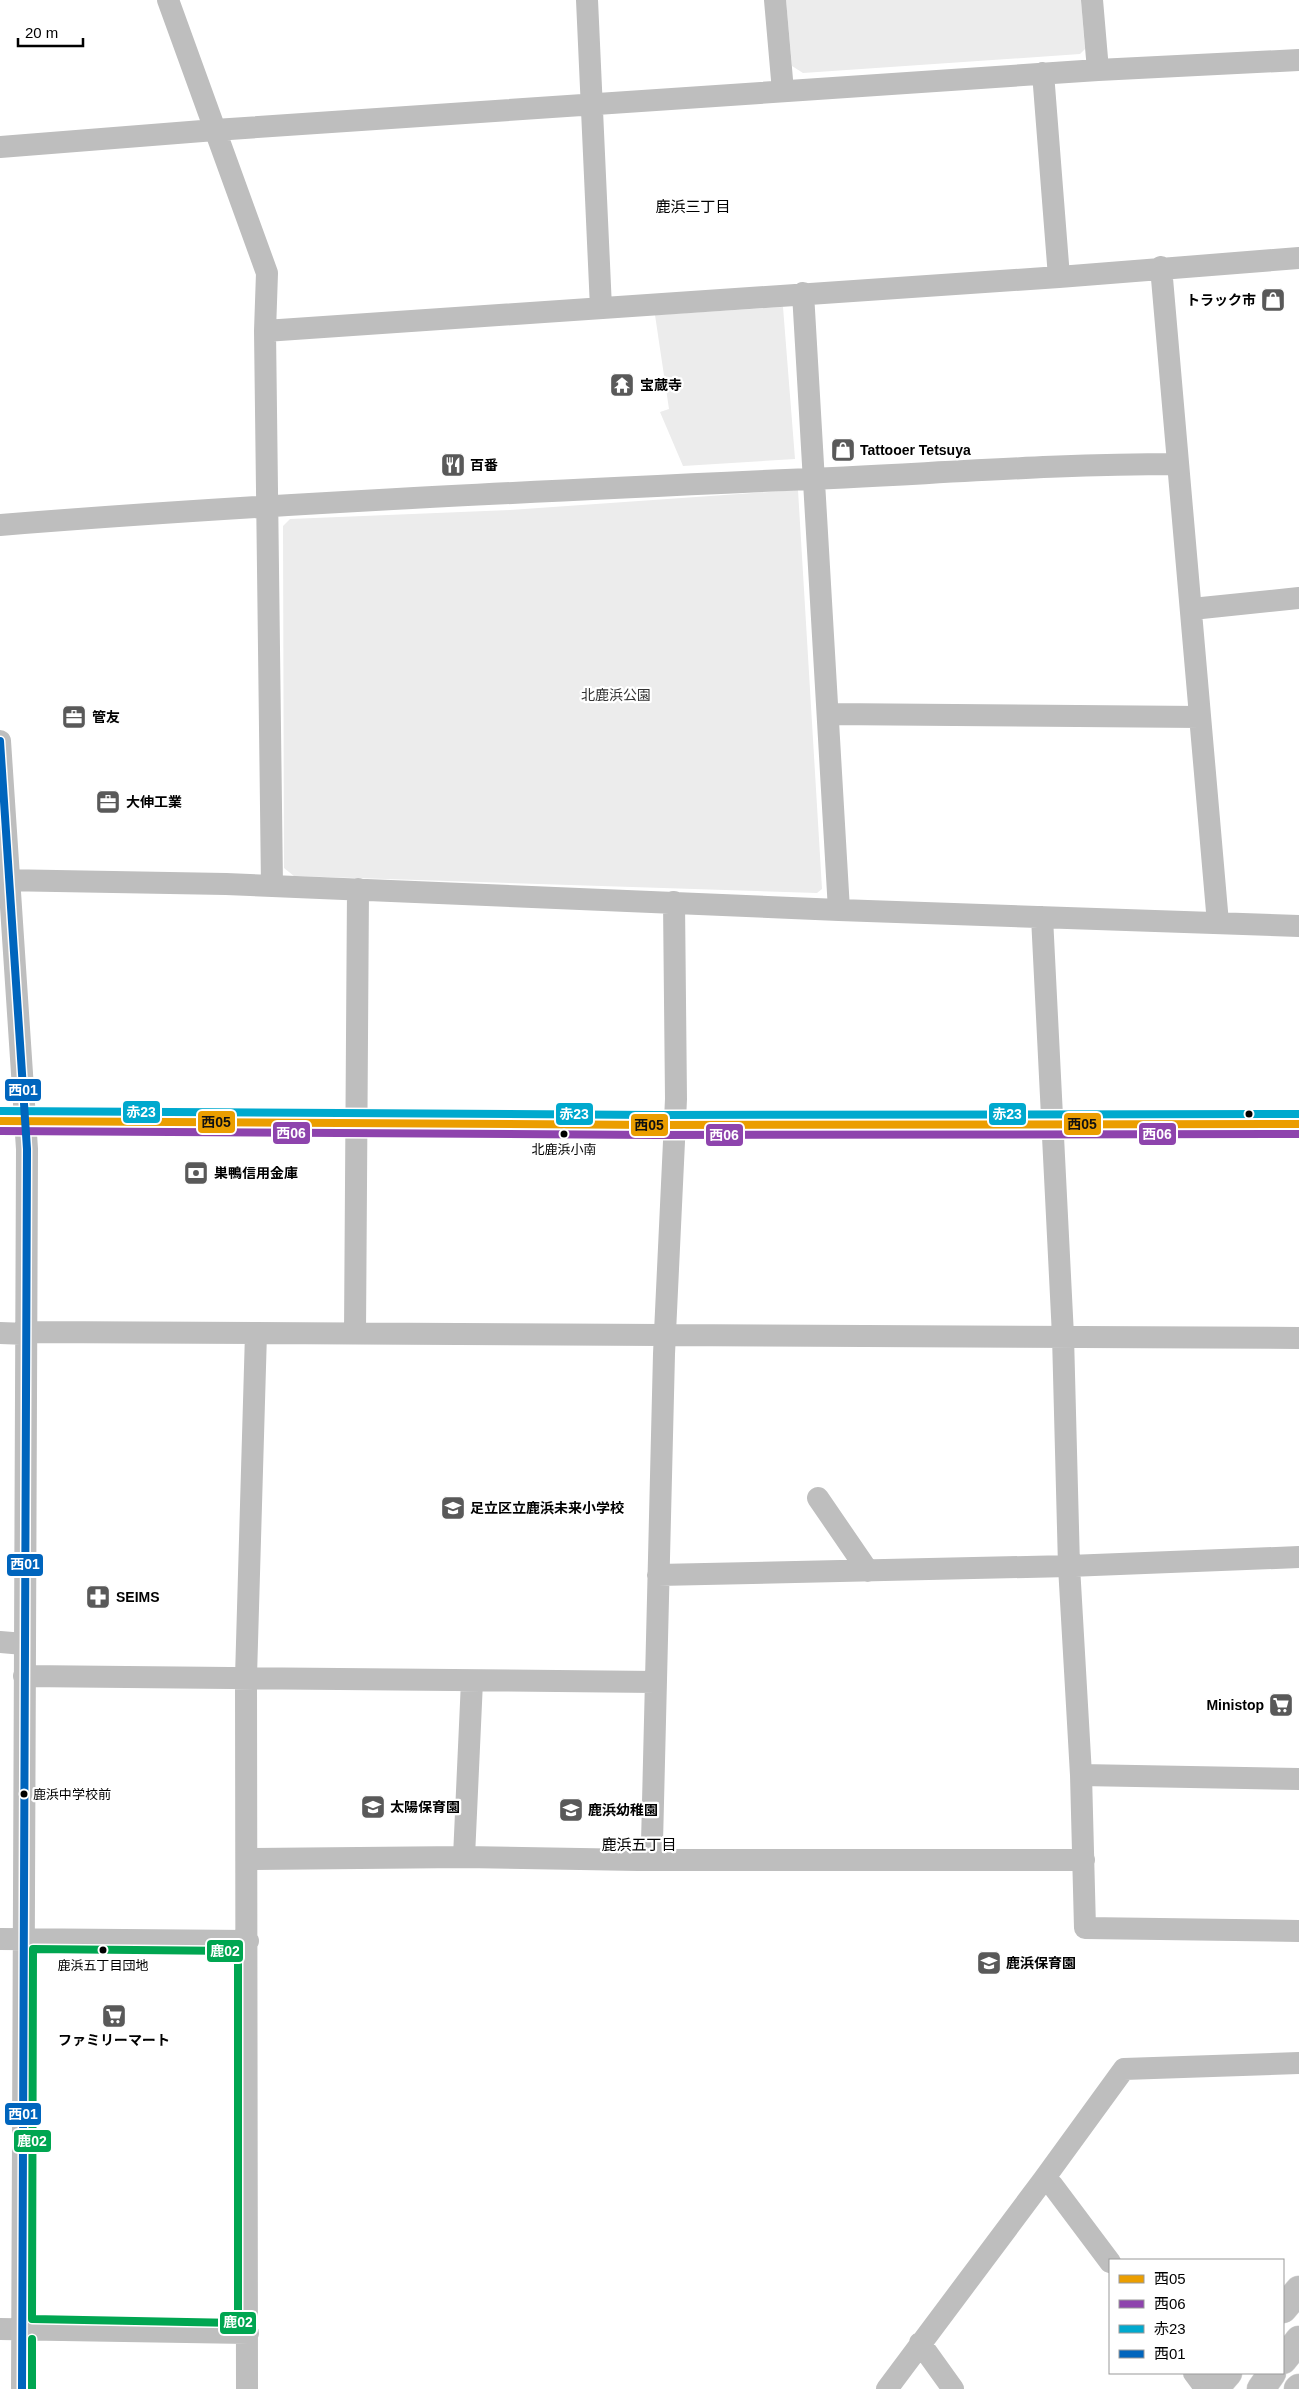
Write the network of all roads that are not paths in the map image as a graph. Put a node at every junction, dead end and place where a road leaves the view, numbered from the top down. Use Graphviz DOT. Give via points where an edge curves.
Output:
graph roads {
  1 [pos="168,0"];
  2 [pos="587,0"];
  3 [pos="775,0"];
  4 [pos="1092,0"];
  5 [pos="1299,60"];
  6 [pos="1098,70"];
  7 [pos="1044,73"];
  8 [pos="783,91"];
  9 [pos="592,105"];
  10 [pos="214,130"];
  11 [pos="0,147"];
  12 [pos="1299,258"];
  13 [pos="1161,267"];
  14 [pos="1059,277"];
  15 [pos="804,293"];
  16 [pos="601,308"];
  17 [pos="265,331"];
  18 [pos="1177,464"];
  19 [pos="815,479"];
  20 [pos="267,506"];
  21 [pos="0,525"];
  22 [pos="1299,598"];
  23 [pos="1192,609"];
  24 [pos="828,714"];
  25 [pos="1200,717"];
  26 [pos="0,741"];
  27 [pos="5,880"];
  28 [pos="272,886"];
  29 [pos="358,889"];
  30 [pos="674,902"];
  31 [pos="839,910"];
  32 [pos="1042,917"];
  33 [pos="1218,923"];
  34 [pos="1299,926"];
  35 [pos="0,1121"];
  36 [pos="26,1121"];
  37 [pos="356,1123"];
  38 [pos="1052,1124"];
  39 [pos="1299,1124"];
  40 [pos="674,1125"];
  41 [pos="0,1333"];
  42 [pos="27,1333"];
  43 [pos="256,1333"];
  44 [pos="355,1333"];
  45 [pos="664,1336"];
  46 [pos="1063,1336"];
  47 [pos="1299,1338"];
  48 [pos="818,1498"];
  49 [pos="1299,1557"];
  50 [pos="1069,1566"];
  51 [pos="868,1571"];
  52 [pos="658,1574"];
  53 [pos="0,1642"];
  54 [pos="24,1644"];
  55 [pos="24,1676"];
  56 [pos="246,1677"];
  57 [pos="472,1681"];
  58 [pos="656,1682"];
  59 [pos="1080,1775"];
  60 [pos="1299,1779"];
  61 [pos="464,1857"];
  62 [pos="248,1859"];
  63 [pos="658,1860"];
  64 [pos="1084,1860"];
  65 [pos="1299,1931"];
  66 [pos="0,1939"];
  67 [pos="23,1939"];
  68 [pos="248,1941"];
  69 [pos="1299,2063"];
  70 [pos="1044,2179"];
  71 [pos="1109,2261"];
  72 [pos="1299,2290"];
  73 [pos="1284,2308"];
  74 [pos="0,2329"];
  75 [pos="22,2329"];
  76 [pos="248,2333"];
  77 [pos="1299,2340"];
  78 [pos="920,2343"];
  79 [pos="1284,2359"];
  80 [pos="1195,2374"];
  81 [pos="1227,2374"];
  82 [pos="1271,2374"];
  83 [pos="22,2389"];
  84 [pos="247,2389"];
  85 [pos="887,2389"];
  86 [pos="953,2389"];
  87 [pos="1206,2389"];
  88 [pos="1214,2389"];
  89 [pos="1261,2389"];
  1 -- 10 [label="street"];
  2 -- 9 [label="street"];
  3 -- 8 [label="street"];
  4 -- 6 [label="street"];
  5 -- 6 [label="street"];
  6 -- 7 [label="street"];
  7 -- 8 [label="street"];
  7 -- 14 [label="street"];
  8 -- 9 [label="street"];
  9 -- 10 [label="street"];
  9 -- 16 [label="street"];
  10 -- 11 [label="street"];
  10 -- 17 [label="street" via="267,273"];
  12 -- 13 [label="street"];
  13 -- 14 [label="street"];
  13 -- 18 [label="street"];
  14 -- 15 [label="street"];
  15 -- 16 [label="street"];
  15 -- 19 [label="street"];
  16 -- 17 [label="street"];
  17 -- 20 [label="street"];
  18 -- 19 [label="street" via="1054,466"];
  18 -- 23 [label="street"];
  19 -- 20 [label="street"];
  19 -- 24 [label="street"];
  20 -- 21 [label="street"];
  20 -- 28 [label="street"];
  22 -- 23 [label="street"];
  23 -- 25 [label="street"];
  24 -- 25 [label="street"];
  24 -- 31 [label="street"];
  25 -- 33 [label="street"];
  26 -- 27 [label="street"];
  27 -- 28 [label="street"];
  27 -- 36 [label="street"];
  28 -- 29 [label="street"];
  29 -- 30 [label="street"];
  29 -- 37 [label="street"];
  30 -- 31 [label="street"];
  30 -- 40 [label="street"];
  31 -- 32 [label="street"];
  32 -- 33 [label="street"];
  32 -- 38 [label="street"];
  33 -- 34 [label="street"];
  35 -- 36 [label="street"];
  36 -- 37 [label="street"];
  36 -- 42 [label="street"];
  37 -- 40 [label="street"];
  37 -- 44 [label="street"];
  38 -- 39 [label="street"];
  38 -- 40 [label="street"];
  38 -- 46 [label="street"];
  40 -- 45 [label="street"];
  41 -- 42 [label="street"];
  42 -- 43 [label="street"];
  42 -- 54 [label="street"];
  43 -- 44 [label="street"];
  43 -- 56 [label="street"];
  44 -- 45 [label="street"];
  45 -- 46 [label="street"];
  45 -- 52 [label="street"];
  46 -- 47 [label="street"];
  46 -- 50 [label="street"];
  48 -- 51 [label="street"];
  49 -- 50 [label="street"];
  50 -- 51 [label="street"];
  50 -- 59 [label="street"];
  51 -- 52 [label="street"];
  52 -- 58 [label="street"];
  53 -- 54 [label="street"];
  54 -- 55 [label="street"];
  55 -- 56 [label="street"];
  55 -- 67 [label="street"];
  56 -- 57 [label="street"];
  56 -- 62 [label="street"];
  57 -- 58 [label="street"];
  57 -- 61 [label="street"];
  58 -- 63 [label="street" via="652,1843"];
  59 -- 60 [label="street"];
  59 -- 64 [label="street"];
  61 -- 62 [label="street"];
  61 -- 63 [label="street"];
  62 -- 68 [label="street"];
  63 -- 64 [label="street"];
  64 -- 65 [label="street" via="1085,1928"];
  66 -- 67 [label="street"];
  67 -- 68 [label="street"];
  67 -- 75 [label="street"];
  68 -- 76 [label="street"];
  69 -- 70 [label="street" via="1124,2069"];
  70 -- 71 [label="street" via="1053,2186"];
  70 -- 78 [label="street"];
  72 -- 73 [label="main road"];
  74 -- 75 [label="street"];
  75 -- 76 [label="street"];
  75 -- 83 [label="street"];
  76 -- 84 [label="street"];
  77 -- 79 [label="main road"];
  78 -- 85 [label="street"];
  78 -- 86 [label="street"];
  80 -- 87 [label="street"];
  81 -- 88 [label="main road"];
  82 -- 89 [label="main road"];
}
